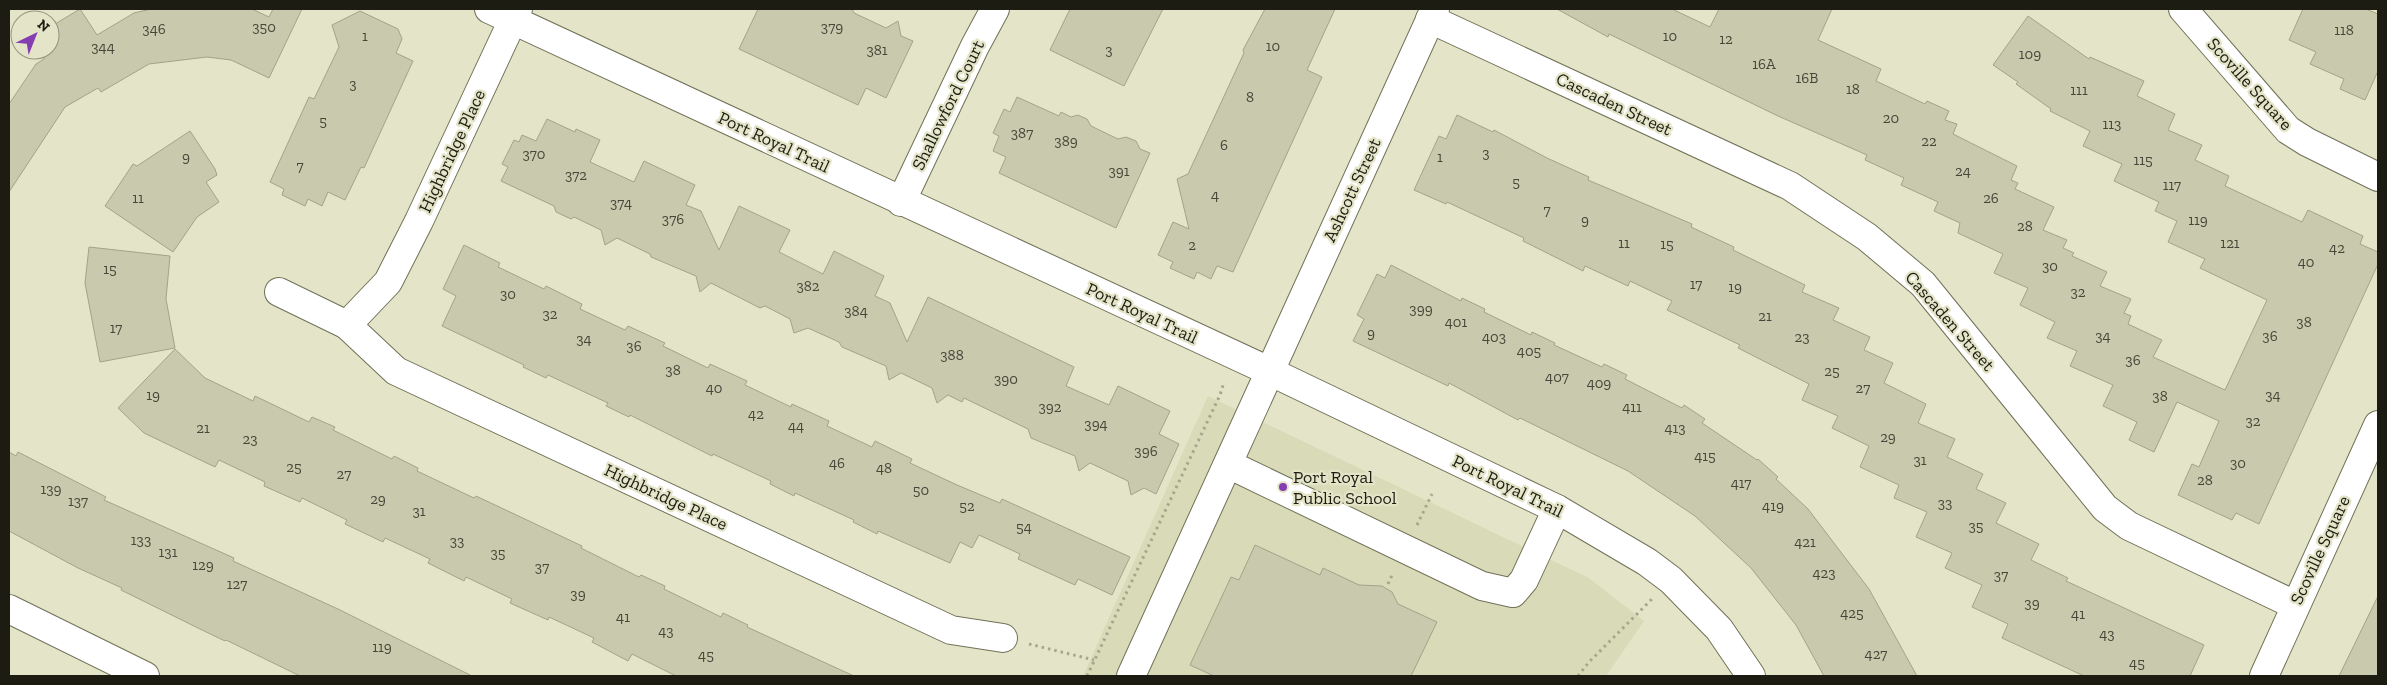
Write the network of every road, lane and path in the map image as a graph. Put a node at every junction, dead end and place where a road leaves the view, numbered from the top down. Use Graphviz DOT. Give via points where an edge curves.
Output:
graph roads {
  1 [pos="995,9"];
  2 [pos="2183,9"];
  3 [pos="507,13"];
  4 [pos="1433,14"];
  5 [pos="2378,177"];
  6 [pos="902,202"];
  7 [pos="279,292"];
  8 [pos="347,325"];
  9 [pos="1269,371"];
  10 [pos="1224,379"];
  11 [pos="2378,425"];
  12 [pos="1228,464"];
  13 [pos="1557,508"];
  14 [pos="1671,580"];
  15 [pos="2295,605"];
  16 [pos="9,609"];
  17 [pos="1002,638"];
  18 [pos="1094,660"];
  19 [pos="145,676"];
  20 [pos="1087,676"];
  21 [pos="1131,676"];
  22 [pos="1578,676"];
  23 [pos="1752,676"];
  24 [pos="2264,676"];
  1 -- 6 [label="street, Shallowford Court"];
  2 -- 5 [label="street, Scoville Square" via="2288,130"];
  3 -- 6 [label="street, Port Royal Trail"];
  3 -- 8 [label="street, Highbridge Place" via="419,221 388,282"];
  4 -- 9 [label="street, Ashcott Street"];
  4 -- 15 [label="street, Cascaden Street" via="1790,186 1824,206 1867,236 1923,284 2105,508 2129,526"];
  6 -- 9 [label="street, Port Royal Trail"];
  7 -- 8 [label="street, Highbridge Place"];
  8 -- 17 [label="street, Highbridge Place" via="396,372 951,630"];
  9 -- 12 [label="street, Ashcott Street"];
  9 -- 13 [label="street, Port Royal Trail"];
  10 -- 18 [label="path"];
  11 -- 15 [label="street, Scoville Square"];
  12 -- 13 [label="street" via="1482,586 1512,593 1524,580"];
  12 -- 21 [label="street, Ashcott Street"];
  13 -- 14 [label="street, Port Royal Trail" via="1639,556"];
  14 -- 22 [label="path"];
  14 -- 23 [label="street, Port Royal Trail" via="1719,629"];
  15 -- 24 [label="street, Scoville Square"];
  16 -- 19 [label="street"];
  17 -- 18 [label="path"];
  18 -- 20 [label="path"];
}
